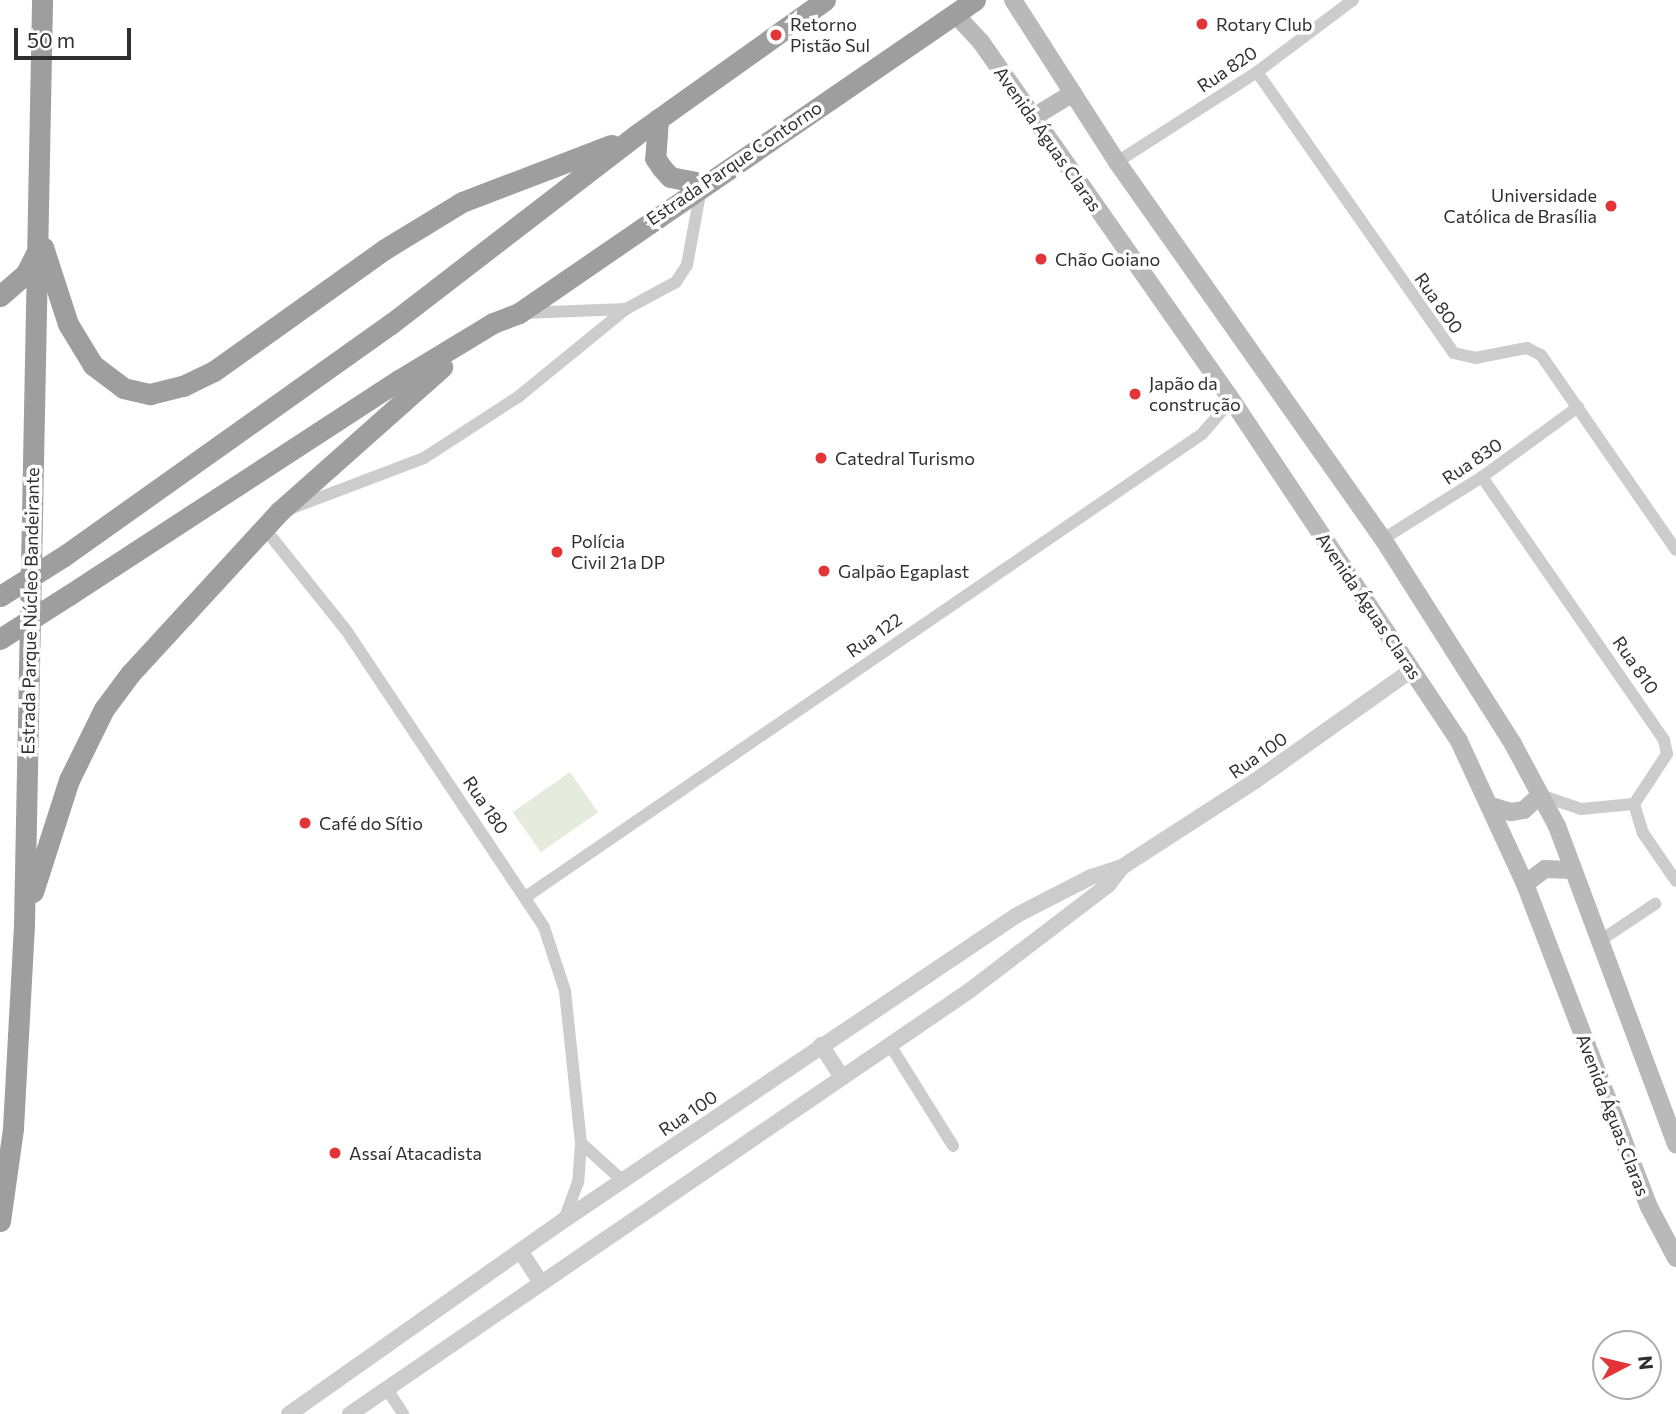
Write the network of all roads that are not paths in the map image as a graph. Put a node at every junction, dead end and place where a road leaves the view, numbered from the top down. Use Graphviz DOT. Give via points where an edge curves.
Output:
graph roads {
  1 [pos="43,0"];
  2 [pos="825,0"];
  3 [pos="975,0"];
  4 [pos="1013,0"];
  5 [pos="1353,0"];
  6 [pos="955,14"];
  7 [pos="1256,72"];
  8 [pos="1073,93"];
  9 [pos="658,118"];
  10 [pos="1032,118"];
  11 [pos="636,135"];
  12 [pos="1117,162"];
  13 [pos="702,183"];
  14 [pos="38,241"];
  15 [pos="0,296"];
  16 [pos="626,309"];
  17 [pos="519,313"];
  18 [pos="493,323"];
  19 [pos="1227,393"];
  20 [pos="1578,407"];
  21 [pos="1482,477"];
  22 [pos="280,511"];
  23 [pos="265,529"];
  24 [pos="1383,539"];
  25 [pos="1676,550"];
  26 [pos="0,596"];
  27 [pos="0,639"];
  28 [pos="1412,670"];
  29 [pos="1539,795"];
  30 [pos="1634,804"];
  31 [pos="1492,806"];
  32 [pos="1122,867"];
  33 [pos="1572,870"];
  34 [pos="1676,881"];
  35 [pos="1525,884"];
  36 [pos="527,896"];
  37 [pos="1655,904"];
  38 [pos="24,924"];
  39 [pos="1598,942"];
  40 [pos="821,1045"];
  41 [pos="890,1045"];
  42 [pos="842,1077"];
  43 [pos="13,1128"];
  44 [pos="582,1143"];
  45 [pos="1676,1145"];
  46 [pos="0,1146"];
  47 [pos="953,1146"];
  48 [pos="622,1181"];
  49 [pos="564,1220"];
  50 [pos="0,1221"];
  51 [pos="521,1252"];
  52 [pos="1676,1258"];
  53 [pos="541,1283"];
  54 [pos="387,1389"];
  55 [pos="289,1414"];
  56 [pos="349,1414"];
  57 [pos="403,1414"];
  1 -- 14 [label="highway, Estrada Parque Núcleo Bandeirante"];
  2 -- 9 [label="highway"];
  3 -- 6 [label="highway, Estrada Parque Contorno"];
  4 -- 8 [label="main road"];
  5 -- 7 [label="street, Rua 820"];
  6 -- 10 [label="main road, Avenida Águas Claras" via="981,42"];
  6 -- 13 [label="highway, Estrada Parque Contorno"];
  7 -- 12 [label="street, Rua 820"];
  7 -- 20 [label="street, Rua 800" via="1454,353 1468,358 1520,348 1535,351"];
  8 -- 10 [label="main road"];
  8 -- 12 [label="main road"];
  9 -- 11 [label="highway"];
  9 -- 13 [label="highway" via="655,158 670,177"];
  10 -- 19 [label="main road, Avenida Águas Claras"];
  11 -- 14 [label="highway" via="462,202 385,249 214,371 184,386 150,394 110,380 81,348"];
  11 -- 26 [label="highway, bridge" via="392,323 64,556"];
  12 -- 24 [label="main road"];
  13 -- 16 [label="street" via="687,265 676,282"];
  13 -- 17 [label="highway, Estrada Parque Contorno"];
  14 -- 15 [label="highway" via="26,273"];
  14 -- 38 [label="highway, Estrada Parque Núcleo Bandeirante"];
  16 -- 17 [label="street"];
  16 -- 22 [label="street" via="518,397 424,458"];
  17 -- 18 [label="highway, Estrada Parque Contorno"];
  18 -- 22 [label="highway"];
  18 -- 27 [label="highway, bridge"];
  19 -- 28 [label="main road, Avenida Águas Claras"];
  19 -- 36 [label="street, Rua 122" via="1224,409 1202,434"];
  20 -- 21 [label="street, Rua 830"];
  20 -- 25 [label="street, Rua 800"];
  21 -- 24 [label="street, Rua 830"];
  21 -- 30 [label="street, Rua 810" via="1664,740 1667,754"];
  22 -- 23 [label="highway"];
  23 -- 36 [label="street, Rua 180" via="346,630"];
  23 -- 38 [label="highway" via="158,638 104,709 69,780"];
  24 -- 29 [label="main road" via="1484,694"];
  28 -- 31 [label="main road, Avenida Águas Claras" via="1458,741"];
  28 -- 32 [label="street, Rua 100" via="1255,781"];
  29 -- 30 [label="street" via="1581,809"];
  29 -- 31 [label="main road" via="1524,810 1511,812"];
  29 -- 33 [label="main road" via="1557,826"];
  30 -- 34 [label="street" via="1643,833"];
  31 -- 35 [label="main road, Avenida Águas Claras"];
  32 -- 40 [label="street, Rua 100" via="1091,877 1017,915"];
  32 -- 41 [label="street, Rua 100" via="1108,885"];
  33 -- 35 [label="main road" via="1541,871"];
  33 -- 39 [label="main road"];
  35 -- 52 [label="main road, Avenida Águas Claras" via="1649,1207"];
  36 -- 44 [label="street, Rua 180" via="554,951 565,991"];
  37 -- 39 [label="street"];
  38 -- 43 [label="highway, Estrada Parque Núcleo Bandeirante"];
  39 -- 45 [label="main road"];
  40 -- 42 [label="street"];
  40 -- 48 [label="street, Rua 100"];
  41 -- 42 [label="street, Rua 100"];
  41 -- 47 [label="street"];
  42 -- 53 [label="street, Rua 100"];
  43 -- 46 [label="highway"];
  43 -- 50 [label="highway, Estrada Parque Núcleo Bandeirante"];
  44 -- 48 [label="street"];
  44 -- 49 [label="street, Rua 180" via="578,1182"];
  48 -- 49 [label="street, Rua 100"];
  49 -- 51 [label="street, Rua 100"];
  51 -- 53 [label="street"];
  51 -- 55 [label="street, Rua 100"];
  53 -- 54 [label="street, Rua 100"];
  54 -- 56 [label="street, Rua 100"];
  54 -- 57 [label="street"];
}
